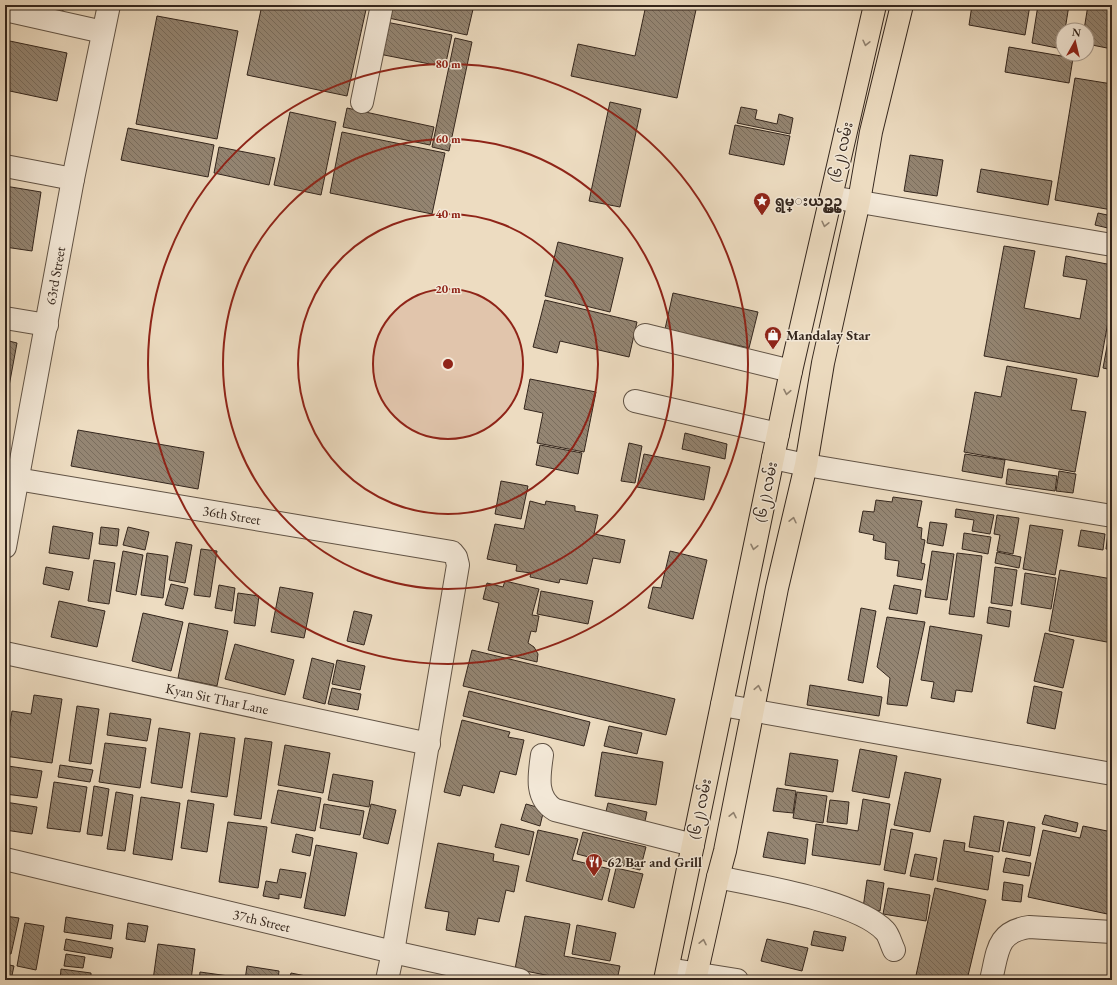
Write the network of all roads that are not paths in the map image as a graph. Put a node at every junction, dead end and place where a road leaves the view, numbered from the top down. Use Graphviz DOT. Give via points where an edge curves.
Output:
graph roads {
  1 [pos="109,5"];
  2 [pos="382,5"];
  3 [pos="875,5"];
  4 [pos="902,5"];
  5 [pos="5,10"];
  6 [pos="103,32"];
  7 [pos="362,102"];
  8 [pos="5,166"];
  9 [pos="73,178"];
  10 [pos="831,198"];
  11 [pos="859,202"];
  12 [pos="1112,245"];
  13 [pos="5,318"];
  14 [pos="47,325"];
  15 [pos="645,335"];
  16 [pos="791,371"];
  17 [pos="635,401"];
  18 [pos="778,434"];
  19 [pos="773,458"];
  20 [pos="806,465"];
  21 [pos="11,478"];
  22 [pos="1112,516"];
  23 [pos="5,547"];
  24 [pos="5,653"];
  25 [pos="722,705"];
  26 [pos="754,710"];
  27 [pos="429,744"];
  28 [pos="542,755"];
  29 [pos="1112,774"];
  30 [pos="693,845"];
  31 [pos="5,859"];
  32 [pos="718,877"];
  33 [pos="1112,932"];
  34 [pos="894,950"];
  35 [pos="393,952"];
  36 [pos="666,974"];
  37 [pos="696,977"];
  38 [pos="387,980"];
  39 [pos="520,980"];
  40 [pos="737,980"];
  41 [pos="991,980"];
  1 -- 6 [label="street, 63rd Street"];
  2 -- 7 [label="street"];
  3 -- 10 [label="main road, (၆၂) လမ်း, one-way"];
  4 -- 11 [label="main road, (၆၂) လမ်း" via="872,132"];
  5 -- 6 [label="street"];
  6 -- 9 [label="street, 63rd Street"];
  8 -- 9 [label="street"];
  9 -- 14 [label="street, 63rd Street"];
  10 -- 11 [label="street"];
  10 -- 16 [label="main road, (၆၂) လမ်း, one-way"];
  11 -- 12 [label="street"];
  11 -- 20 [label="main road, (၆၂) လမ်း" via="823,363"];
  13 -- 14 [label="street"];
  14 -- 21 [label="street, 63rd Street"];
  15 -- 16 [label="street"];
  16 -- 18 [label="main road, (၆၂) လမ်း, one-way"];
  17 -- 18 [label="street"];
  18 -- 19 [label="main road, (၆၂) လမ်း"];
  19 -- 20 [label="street"];
  19 -- 25 [label="main road, (၆၂) လမ်း, one-way"];
  20 -- 22 [label="street"];
  26 -- 20 [label="main road, (၆၂) လမ်း, one-way" via="777,588"];
  21 -- 23 [label="street, 63rd Street"];
  21 -- 27 [label="street, 36th Street" via="452,552 458,564"];
  24 -- 27 [label="street, Kyan Sit Thar Lane"];
  25 -- 26 [label="street"];
  25 -- 30 [label="main road, (၆၂) လမ်း"];
  26 -- 29 [label="street"];
  32 -- 26 [label="main road, (၆၂) လမ်း, one-way"];
  27 -- 35 [label="street"];
  28 -- 30 [label="street" via="539,776 542,799 547,806"];
  30 -- 36 [label="main road, (၆၂) လမ်း"];
  31 -- 35 [label="street, 37th Street"];
  32 -- 34 [label="street" via="830,902 865,916 886,931"];
  37 -- 32 [label="main road, (၆၂) လမ်း, one-way"];
  33 -- 41 [label="street" via="1018,928 1009,932 1000,944"];
  35 -- 38 [label="street"];
  35 -- 39 [label="street, 37th Street"];
  36 -- 37 [label="street"];
  37 -- 40 [label="street"];
}
